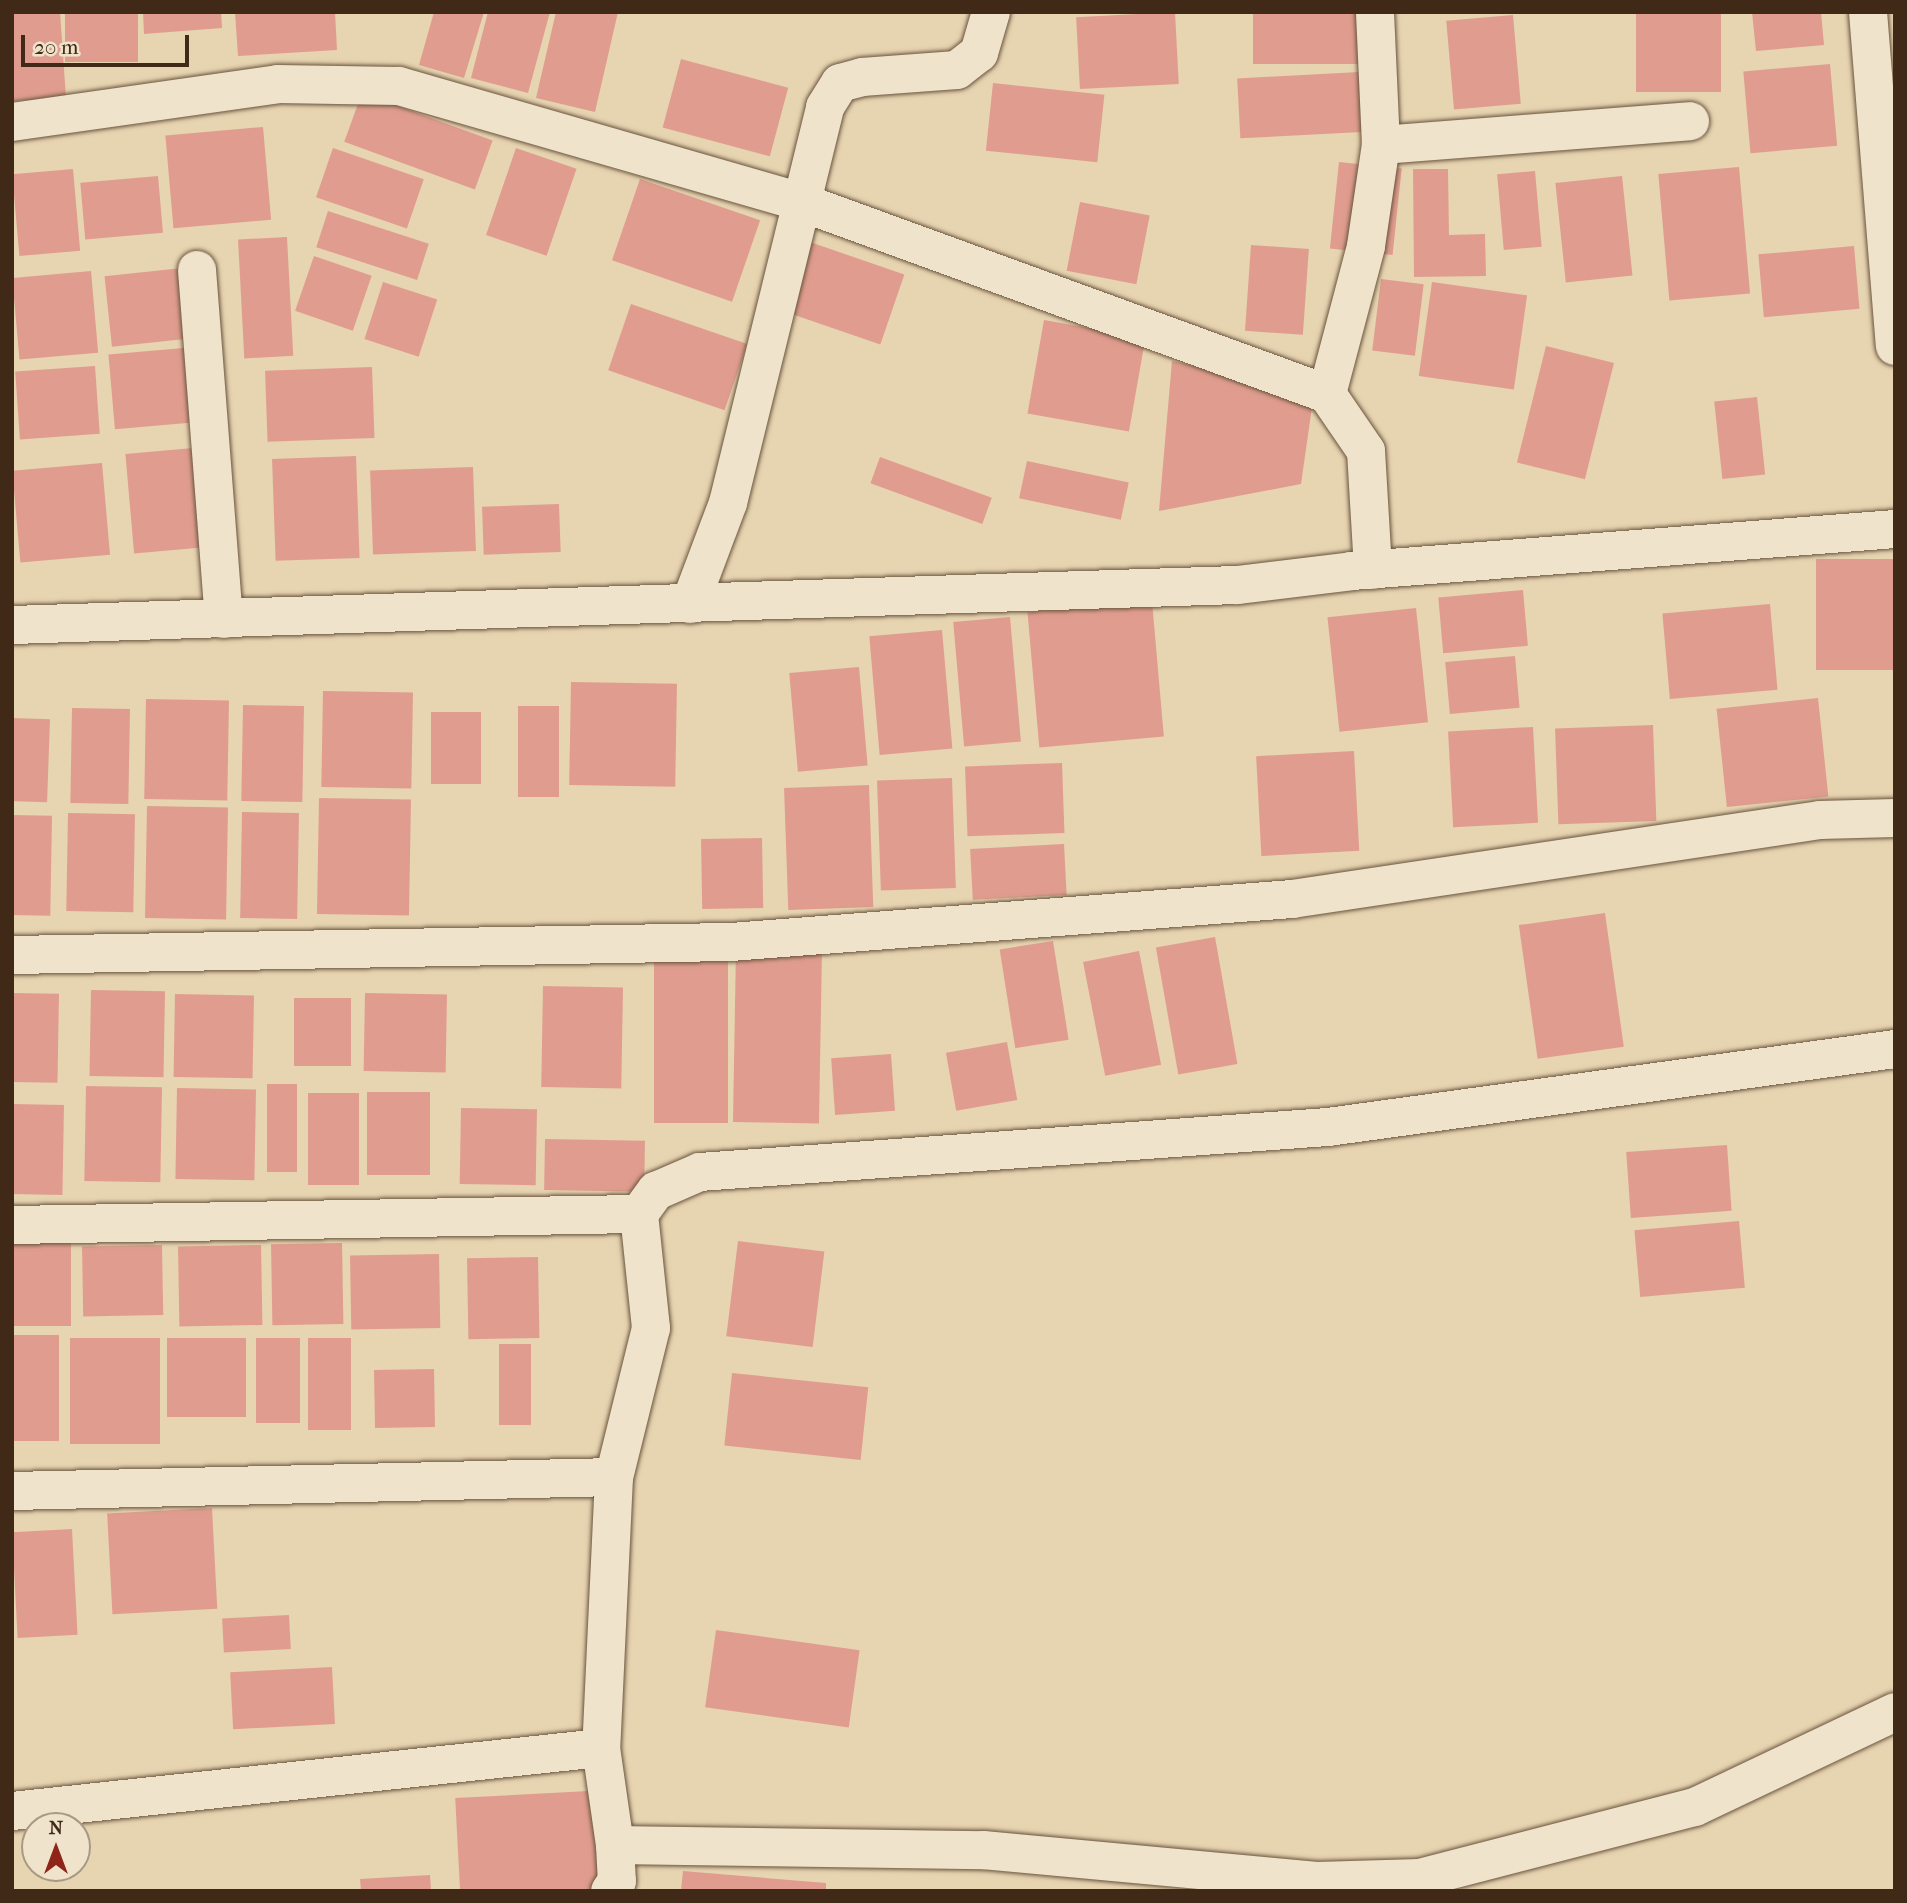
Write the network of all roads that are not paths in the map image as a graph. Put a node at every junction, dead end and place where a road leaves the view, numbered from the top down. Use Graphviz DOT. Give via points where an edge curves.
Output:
graph roads {
  1 [pos="991,12"];
  2 [pos="1375,12"];
  3 [pos="1868,12"];
  4 [pos="1690,121"];
  5 [pos="12,122"];
  6 [pos="1381,145"];
  7 [pos="799,201"];
  8 [pos="197,270"];
  9 [pos="1895,346"];
  10 [pos="1327,394"];
  11 [pos="1895,529"];
  12 [pos="1373,570"];
  13 [pos="690,604"];
  14 [pos="224,619"];
  15 [pos="12,625"];
  16 [pos="1895,818"];
  17 [pos="12,955"];
  18 [pos="1895,1049"];
  19 [pos="639,1214"];
  20 [pos="12,1225"];
  21 [pos="614,1477"];
  22 [pos="12,1491"];
  23 [pos="1895,1712"];
  24 [pos="601,1748"];
  25 [pos="12,1811"];
  26 [pos="615,1844"];
  27 [pos="610,1891"];
  1 -- 7 [label="street" via="979,53 957,70 840,83 825,107"];
  2 -- 6 [label="street"];
  3 -- 9 [label="street"];
  4 -- 6 [label="street"];
  5 -- 7 [label="street" via="278,84 399,86"];
  6 -- 10 [label="street" via="1366,246"];
  7 -- 10 [label="street"];
  7 -- 13 [label="street" via="727,503"];
  8 -- 14 [label="street"];
  10 -- 12 [label="street" via="1366,451"];
  11 -- 12 [label="street"];
  12 -- 13 [label="street" via="1237,585"];
  13 -- 14 [label="street"];
  14 -- 15 [label="street"];
  16 -- 17 [label="street" via="1820,820 1292,899 731,942"];
  18 -- 19 [label="street" via="1328,1127 700,1172 656,1191"];
  19 -- 20 [label="street"];
  19 -- 21 [label="street" via="651,1328"];
  21 -- 22 [label="street"];
  21 -- 24 [label="street"];
  23 -- 26 [label="street" via="1695,1807 1420,1878 1318,1881 983,1850"];
  24 -- 25 [label="street"];
  24 -- 26 [label="street"];
  26 -- 27 [label="street" via="617,1881"];
}
